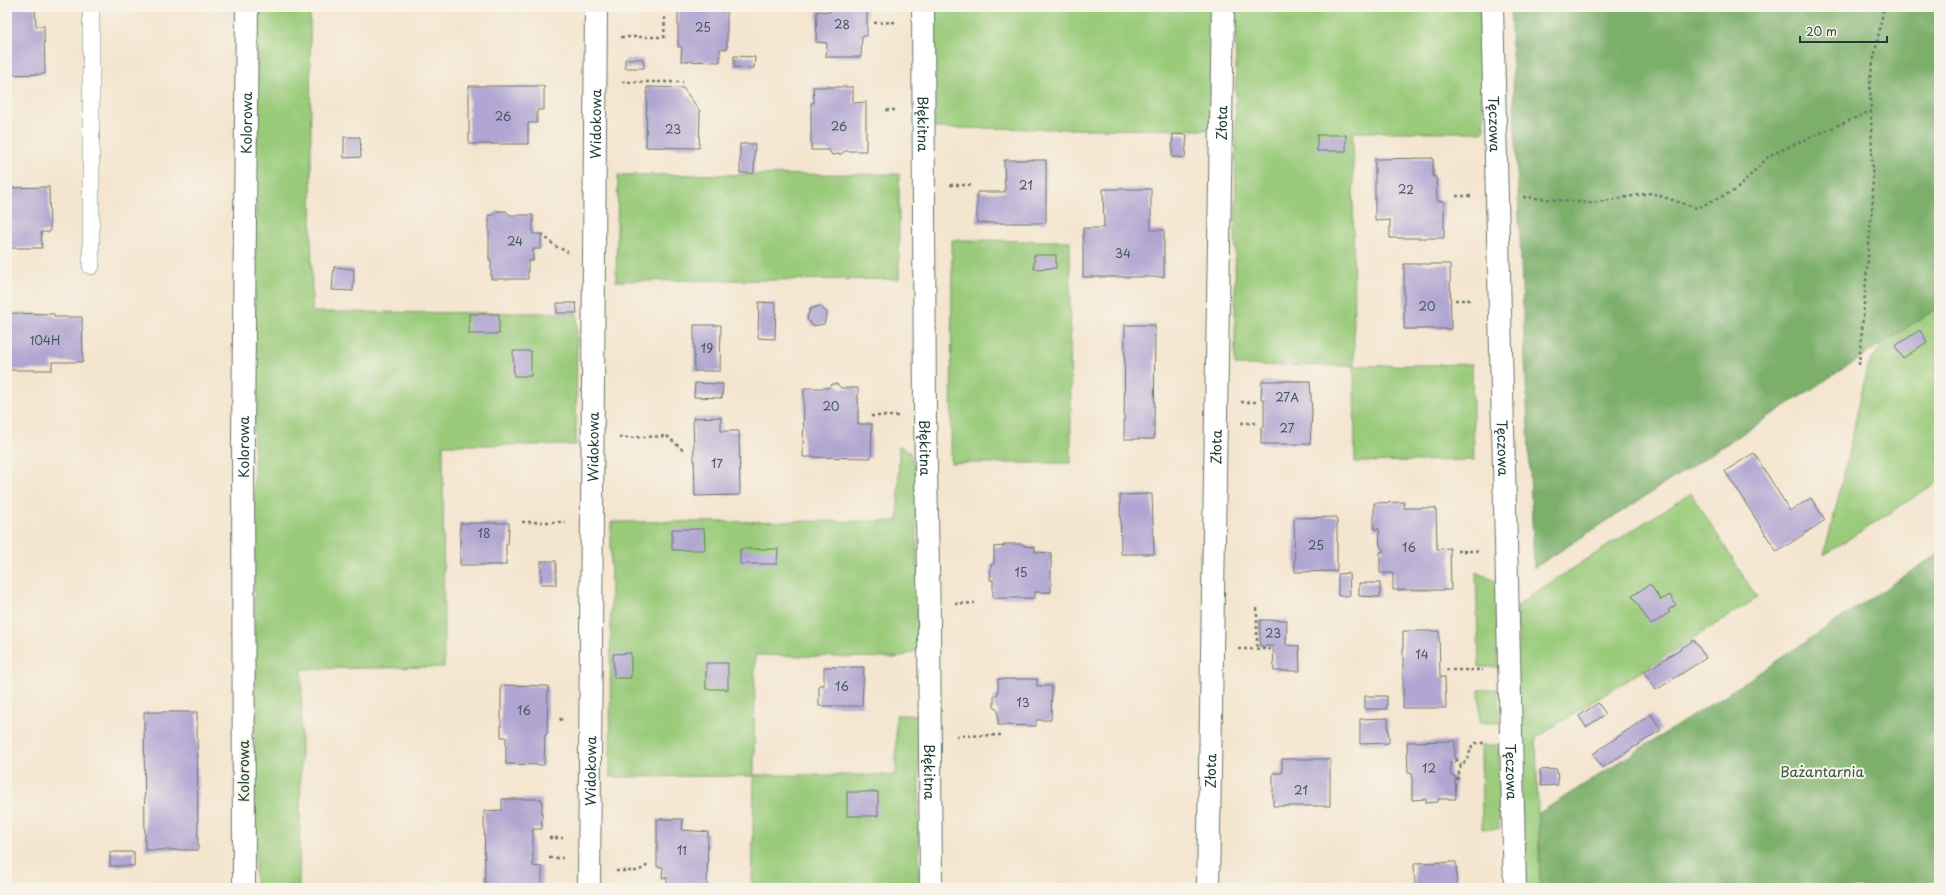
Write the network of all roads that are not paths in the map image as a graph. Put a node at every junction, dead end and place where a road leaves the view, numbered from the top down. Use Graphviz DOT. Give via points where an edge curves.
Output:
graph roads {
  1 [pos="91,7"];
  2 [pos="247,7"];
  3 [pos="596,7"];
  4 [pos="923,7"];
  5 [pos="1223,7"];
  6 [pos="1492,7"];
  7 [pos="91,266"];
  8 [pos="589,879"];
  9 [pos="244,888"];
  10 [pos="931,888"];
  11 [pos="1208,888"];
  12 [pos="1515,888"];
  1 -- 7 [label="lane"];
  2 -- 9 [label="street, Kolorowa" via="243,438"];
  3 -- 8 [label="street, Widokowa"];
  4 -- 10 [label="street, Błękitna"];
  5 -- 11 [label="street, Złota"];
  6 -- 12 [label="street, Tęczowa"];
}
